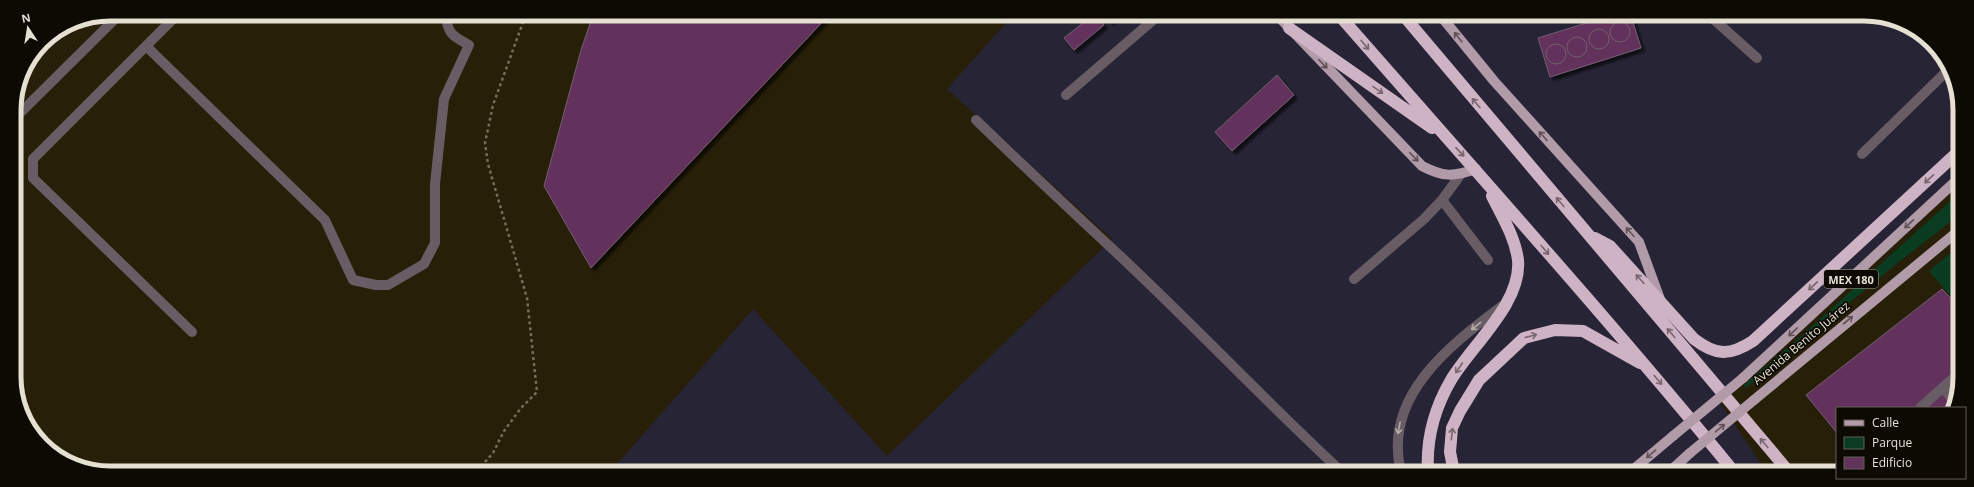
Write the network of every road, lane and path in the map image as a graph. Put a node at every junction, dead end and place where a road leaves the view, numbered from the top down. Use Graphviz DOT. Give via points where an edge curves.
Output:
graph roads {
  1 [pos="113,21"];
  2 [pos="171,21"];
  3 [pos="447,21"];
  4 [pos="523,21"];
  5 [pos="1152,21"];
  6 [pos="1283,21"];
  7 [pos="1344,21"];
  8 [pos="1408,21"];
  9 [pos="1445,21"];
  10 [pos="1716,21"];
  11 [pos="1289,28"];
  12 [pos="146,46"];
  13 [pos="1757,58"];
  14 [pos="1945,73"];
  15 [pos="1066,95"];
  16 [pos="21,112"];
  17 [pos="976,120"];
  18 [pos="1448,139"];
  19 [pos="1862,154"];
  20 [pos="1953,157"];
  21 [pos="1476,169"];
  22 [pos="1461,174"];
  23 [pos="1483,180"];
  24 [pos="1953,183"];
  25 [pos="1442,200"];
  26 [pos="1585,232"];
  27 [pos="1953,235"];
  28 [pos="1488,260"];
  29 [pos="1354,279"];
  30 [pos="1507,303"];
  31 [pos="1663,305"];
  32 [pos="192,332"];
  33 [pos="1648,367"];
  34 [pos="1953,379"];
  35 [pos="1943,388"];
  36 [pos="1950,397"];
  37 [pos="1921,407"];
  38 [pos="482,466"];
  39 [pos="1336,466"];
  40 [pos="1400,466"];
  41 [pos="1428,466"];
  42 [pos="1453,466"];
  43 [pos="1637,466"];
  44 [pos="1676,466"];
  45 [pos="1729,466"];
  46 [pos="1784,466"];
  1 -- 16 [label="street"];
  2 -- 12 [label="street"];
  3 -- 12 [label="street" via="452,36 469,45 444,99 435,184 435,243 424,264 388,285 353,280 325,220"];
  4 -- 38 [label="path" via="493,106 485,143 488,164 527,298 537,392 521,408"];
  5 -- 15 [label="street"];
  6 -- 11 [label="main road"];
  7 -- 18 [label="highway, one-way"];
  26 -- 8 [label="highway, one-way"];
  31 -- 9 [label="main road, one-way" via="1639,242 1494,81"];
  10 -- 13 [label="street"];
  11 -- 18 [label="highway, one-way"];
  11 -- 22 [label="main road, one-way" via="1422,166 1439,175"];
  12 -- 32 [label="street" via="33,159 33,178"];
  14 -- 19 [label="street"];
  17 -- 39 [label="street"];
  18 -- 21 [label="highway, one-way"];
  20 -- 31 [label="highway, one-way" via="1744,347 1725,353 1702,346"];
  21 -- 22 [label="main road"];
  21 -- 23 [label="highway"];
  22 -- 25 [label="street"];
  23 -- 30 [label="highway" via="1516,249 1517,278"];
  23 -- 33 [label="highway, one-way"];
  24 -- 43 [label="main road, Avenida Benito Juárez / MEX 180, one-way, bridge" via="1743,378"];
  25 -- 28 [label="street"];
  25 -- 29 [label="street" via="1424,219"];
  31 -- 26 [label="highway, one-way" via="1610,246"];
  46 -- 26 [label="highway, one-way"];
  44 -- 27 [label="main road, Avenida Benito Juárez / MEX 180, one-way, bridge"];
  30 -- 40 [label="street, one-way" via="1454,345 1419,383 1400,422 1397,449"];
  30 -- 41 [label="highway, one-way" via="1466,357 1440,401 1430,430"];
  42 -- 33 [label="highway, one-way" via="1450,452 1452,428 1460,411 1479,380 1524,338 1555,330 1583,331"];
  33 -- 45 [label="highway, one-way"];
  34 -- 35 [label="street"];
  35 -- 36 [label="street"];
  35 -- 37 [label="street"];
}
